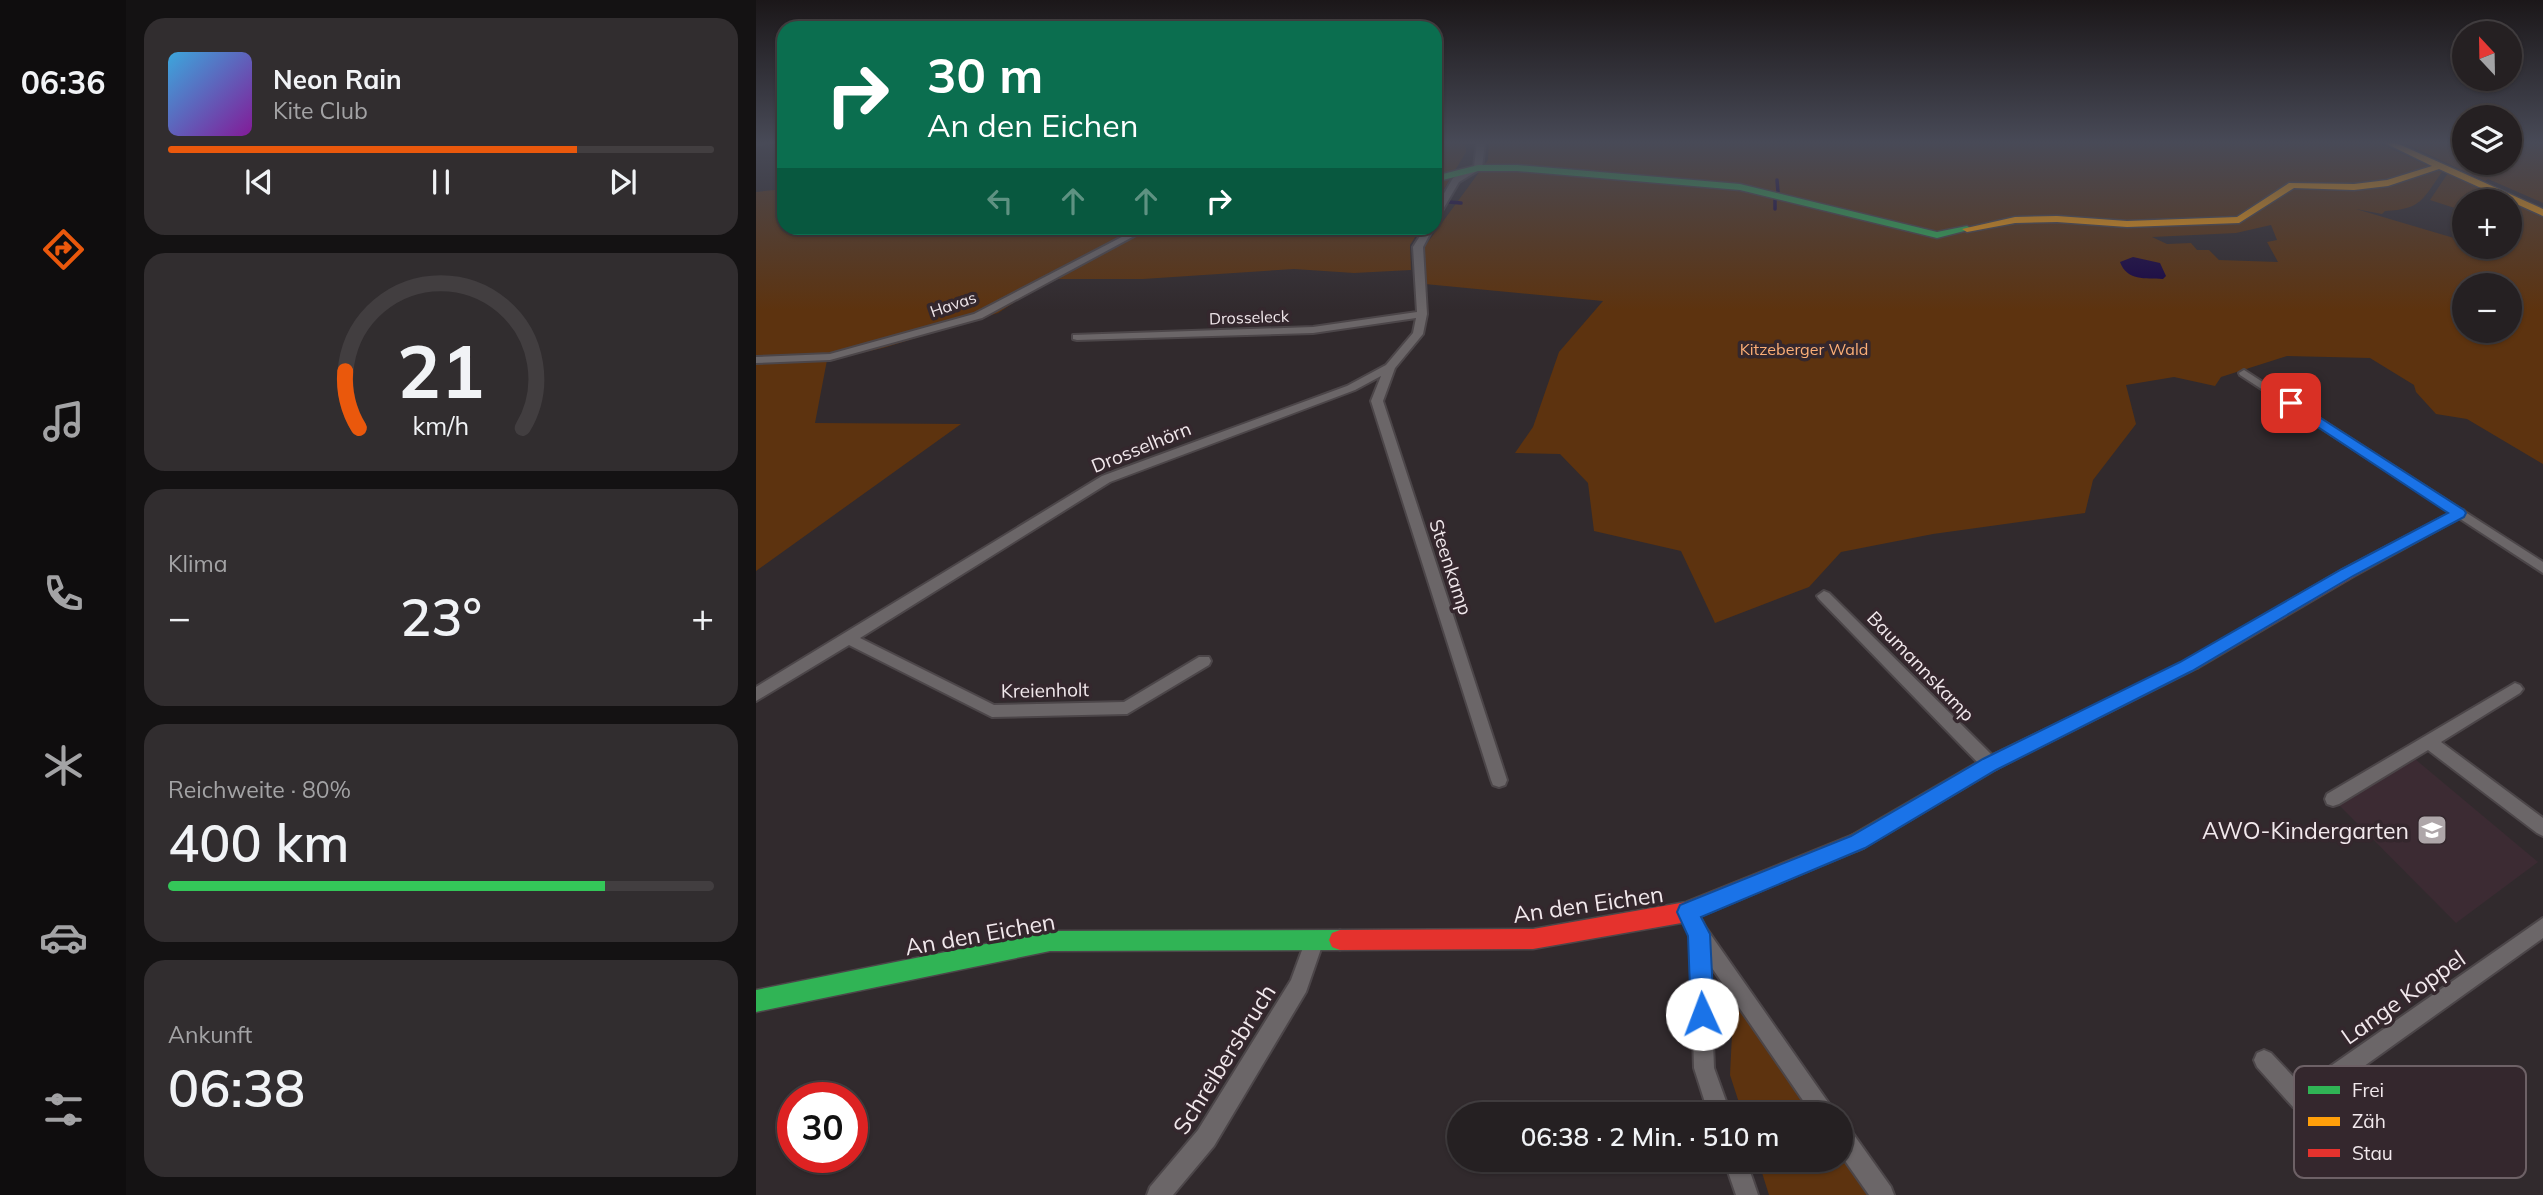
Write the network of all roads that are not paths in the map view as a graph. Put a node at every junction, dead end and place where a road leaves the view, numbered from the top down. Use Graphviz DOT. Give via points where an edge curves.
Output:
graph roads {
  1 [pos="1784,198"];
  2 [pos="2272,198"];
  3 [pos="2509,198"];
  4 [pos="2543,213"];
  5 [pos="1132,235"];
  6 [pos="1425,235"];
  7 [pos="1422,314"];
  8 [pos="1077,337"];
  9 [pos="756,360"];
  10 [pos="1390,367"];
  11 [pos="2244,373"];
  12 [pos="1351,388"];
  13 [pos="1377,401"];
  14 [pos="2459,513"];
  15 [pos="2543,568"];
  16 [pos="1825,596"];
  17 [pos="848,638"];
  18 [pos="1204,661"];
  19 [pos="2515,689"];
  20 [pos="756,695"];
  21 [pos="2430,742"];
  22 [pos="1990,764"];
  23 [pos="1499,780"];
  24 [pos="2333,799"];
  25 [pos="2543,828"];
  26 [pos="1687,912"];
  27 [pos="2543,927"];
  28 [pos="1699,934"];
  29 [pos="1315,940"];
  30 [pos="756,1001"];
  31 [pos="2264,1060"];
  32 [pos="2348,1066"];
  33 [pos="2294,1093"];
  34 [pos="1716,1102"];
  35 [pos="1817,1102"];
  36 [pos="1853,1153"];
  37 [pos="1739,1172"];
  38 [pos="1158,1195"];
  39 [pos="1747,1195"];
  40 [pos="1883,1195"];
  1 -- 2 [label="street" via="1937,235 2015,220 2210,223 2239,219"];
  3 -- 4 [label="street"];
  5 -- 9 [label="street, Havas" via="978,316 830,357"];
  6 -- 7 [label="street, Drosselhörn" via="1418,247"];
  7 -- 8 [label="street, Drosseleck" via="1313,330"];
  7 -- 10 [label="street, Drosselhörn" via="1418,334"];
  10 -- 12 [label="street, Drosselhörn"];
  10 -- 13 [label="street"];
  11 -- 14 [label="street"];
  12 -- 13 [label="street"];
  12 -- 17 [label="street, Drosselhörn" via="1106,479"];
  13 -- 23 [label="street, Steenkamp"];
  14 -- 15 [label="street"];
  14 -- 22 [label="street, An den Eichen" via="2186,667"];
  16 -- 22 [label="street, Baumannskamp"];
  17 -- 18 [label="street, Kreienholt" via="992,711 1127,708"];
  17 -- 20 [label="street, Drosselhörn"];
  19 -- 21 [label="street"];
  21 -- 24 [label="street"];
  21 -- 25 [label="street"];
  22 -- 26 [label="street, An den Eichen" via="1858,842"];
  26 -- 28 [label="street"];
  26 -- 29 [label="street, An den Eichen" via="1533,939"];
  27 -- 32 [label="street, Lange Koppel"];
  28 -- 34 [label="street" via="1704,1068"];
  28 -- 35 [label="street"];
  29 -- 30 [label="street, An den Eichen" via="1050,941"];
  29 -- 38 [label="street, Schreibersbruch" via="1299,985 1213,1126"];
  31 -- 33 [label="street, Lange Koppel"];
  36 -- 40 [label="street"];
  37 -- 39 [label="street"];
}
